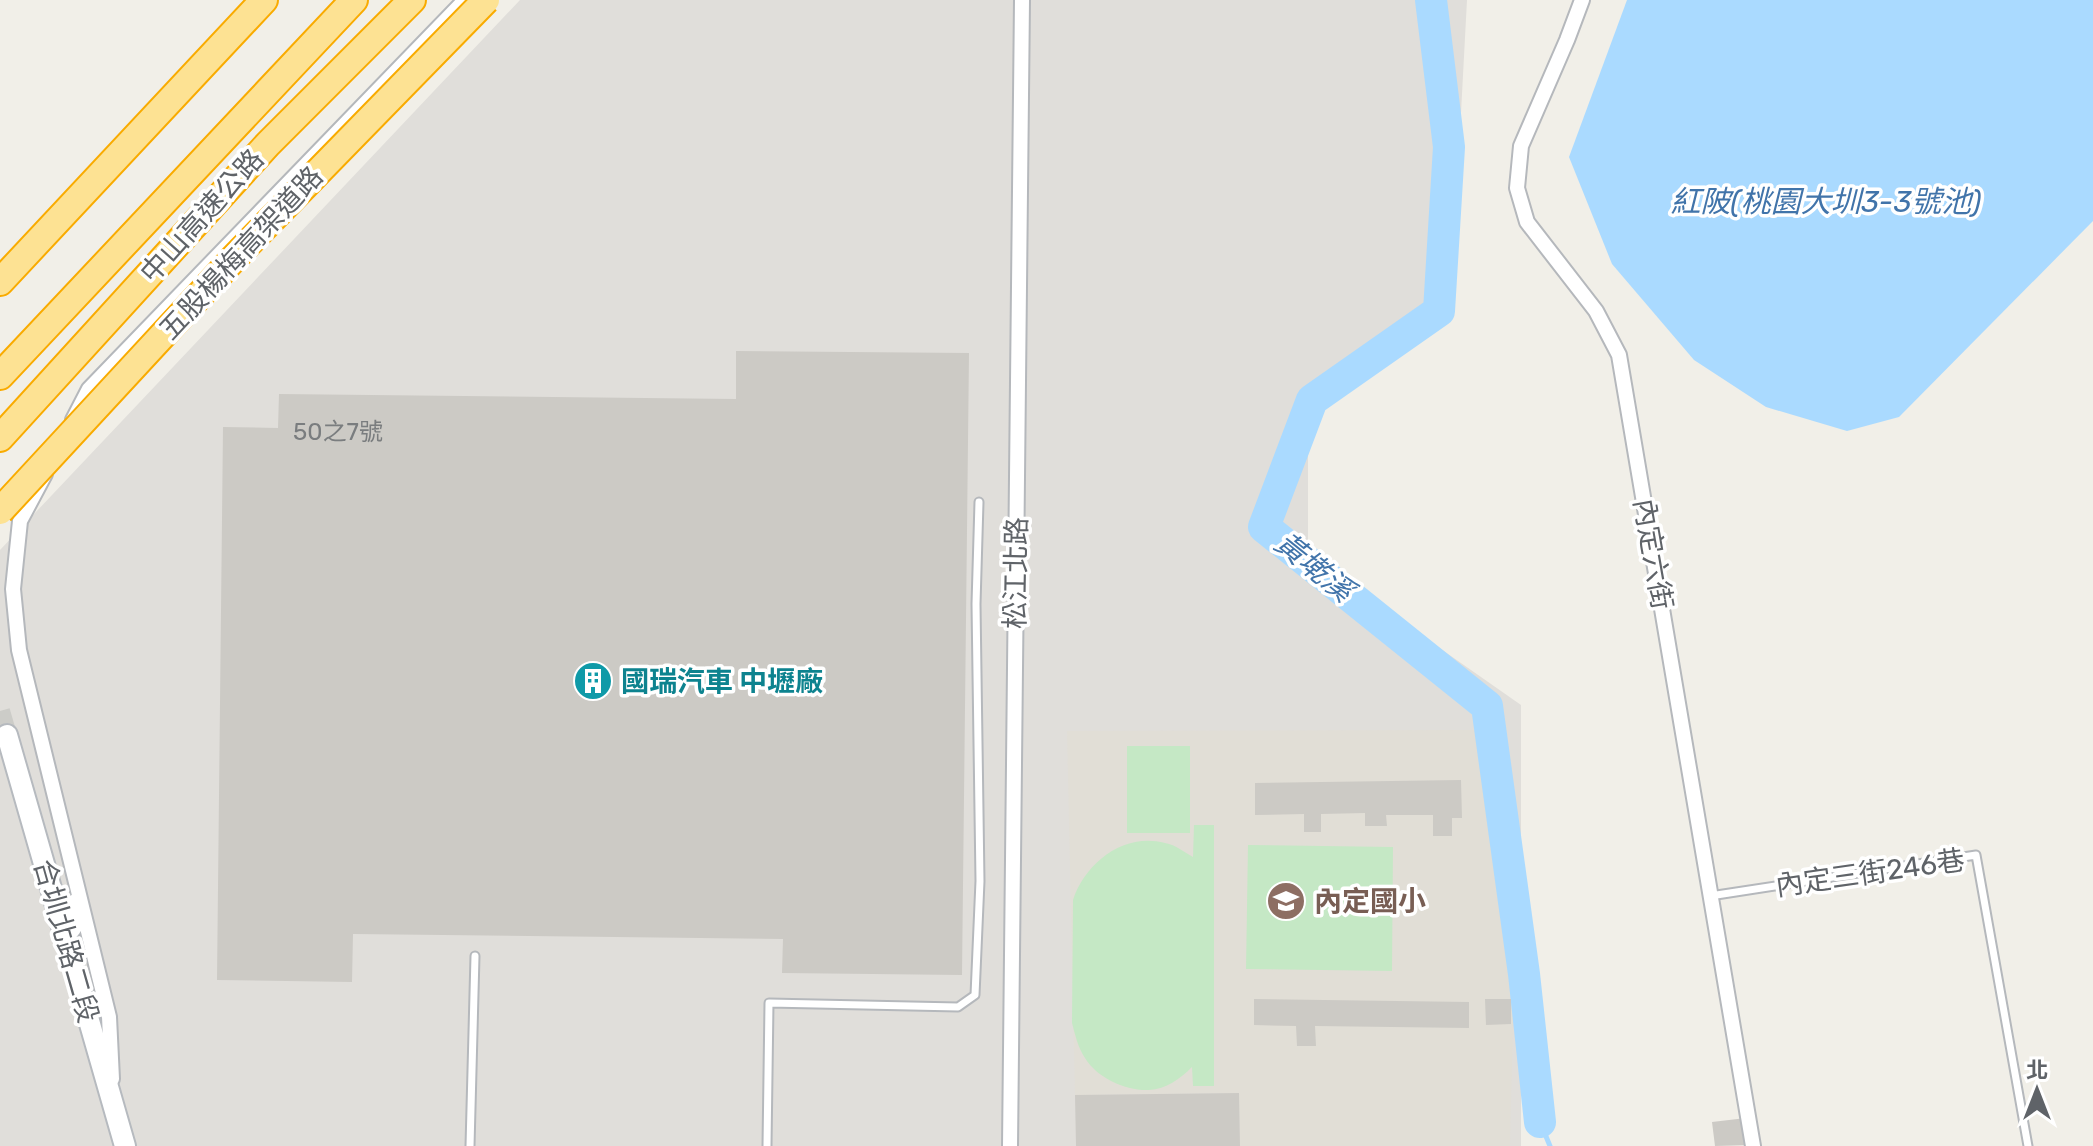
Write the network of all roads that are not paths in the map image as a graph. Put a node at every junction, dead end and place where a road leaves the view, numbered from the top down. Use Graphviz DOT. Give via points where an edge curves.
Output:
graph roads {
  1 [pos="264,0"];
  2 [pos="354,0"];
  3 [pos="412,0"];
  4 [pos="465,0"];
  5 [pos="486,0"];
  6 [pos="1022,0"];
  7 [pos="1582,0"];
  8 [pos="0,282"];
  9 [pos="0,376"];
  10 [pos="8,429"];
  11 [pos="979,502"];
  12 [pos="0,511"];
  13 [pos="7,735"];
  14 [pos="76,884"];
  15 [pos="1710,896"];
  16 [pos="66,939"];
  17 [pos="475,956"];
  18 [pos="112,1102"];
  19 [pos="125,1146"];
  20 [pos="470,1146"];
  21 [pos="767,1146"];
  22 [pos="1010,1146"];
  23 [pos="1753,1146"];
  24 [pos="2028,1146"];
  1 -- 8 [label="highway"];
  2 -- 9 [label="highway, 中山高速公路"];
  3 -- 10 [label="highway, 中山高速公路" via="268,144"];
  4 -- 14 [label="street" via="89,389 20,521 13,589 19,650"];
  5 -- 12 [label="highway, 五股楊梅高架道路, bridge" via="235,257"];
  6 -- 22 [label="street, 松江北路"];
  7 -- 15 [label="street, 內定六街" via="1521,146 1517,188 1527,222 1596,311 1619,355"];
  11 -- 21 [label="lane" via="980,881 975,995 958,1007 769,1003"];
  13 -- 16 [label="street, 合圳北路二段"];
  14 -- 16 [label="street" via="74,929"];
  14 -- 18 [label="street" via="109,1017"];
  15 -- 23 [label="street, 內定六街"];
  15 -- 24 [label="lane, 內定三街246巷" via="1976,855"];
  16 -- 18 [label="street, 合圳北路二段"];
  17 -- 20 [label="lane"];
  18 -- 19 [label="street, 合圳北路二段"];
}
